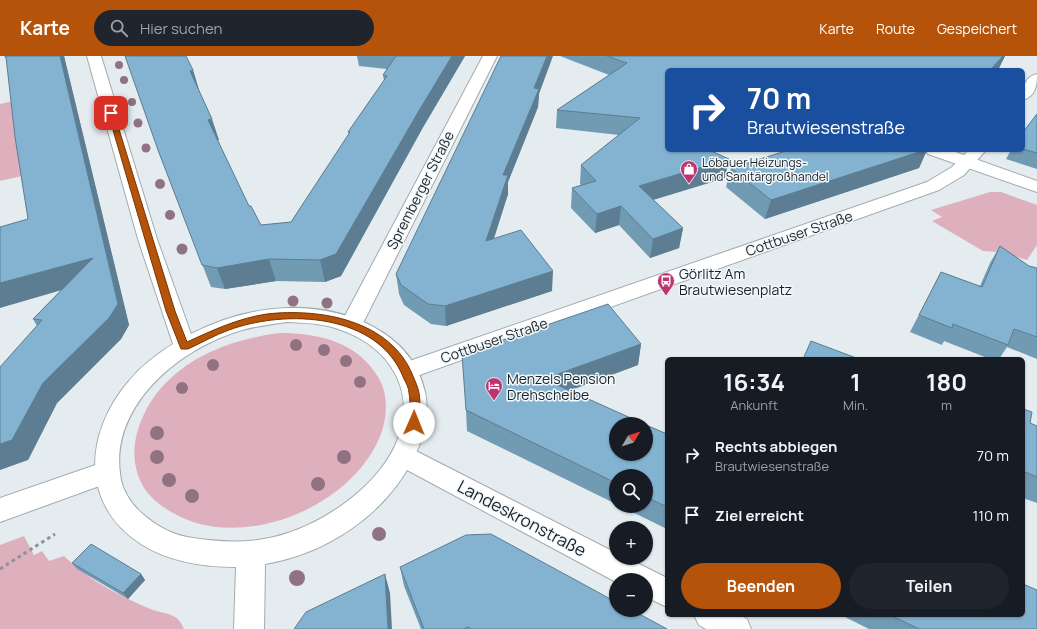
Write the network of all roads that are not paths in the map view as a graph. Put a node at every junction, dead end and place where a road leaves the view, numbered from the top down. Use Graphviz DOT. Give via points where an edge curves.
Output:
graph roads {
  1 [pos="94,56"];
  2 [pos="490,56"];
  3 [pos="1037,78"];
  4 [pos="1025,93"];
  5 [pos="947,152"];
  6 [pos="973,156"];
  7 [pos="1037,187"];
  8 [pos="351,325"];
  9 [pos="185,347"];
  10 [pos="406,371"];
  11 [pos="403,456"];
  12 [pos="107,472"];
  13 [pos="0,510"];
  14 [pos="251,553"];
  15 [pos="629,573"];
  16 [pos="653,586"];
  17 [pos="665,592"];
  18 [pos="713,617"];
  19 [pos="249,629"];
  20 [pos="736,629"];
  1 -- 9 [label="street" via="170,311"];
  2 -- 8 [label="street, Spremberger Straße"];
  3 -- 4 [label="street"];
  5 -- 6 [label="street"];
  6 -- 7 [label="street"];
  6 -- 10 [label="street, Cottbuser Straße" via="955,174 933,186"];
  8 -- 9 [label="street" via="324,317 305,315 266,317 227,327"];
  8 -- 10 [label="street" via="361,328 383,342 393,351"];
  9 -- 12 [label="street" via="154,369 127,400 110,435"];
  10 -- 11 [label="street" via="414,392 415,408 410,440"];
  11 -- 14 [label="street" via="380,490 344,519 300,542"];
  11 -- 15 [label="street, Landeskronstraße"];
  12 -- 13 [label="street"];
  12 -- 14 [label="street" via="111,491 120,508 151,537 197,553"];
  14 -- 19 [label="street"];
  16 -- 17 [label="street"];
  18 -- 20 [label="street"];
}
